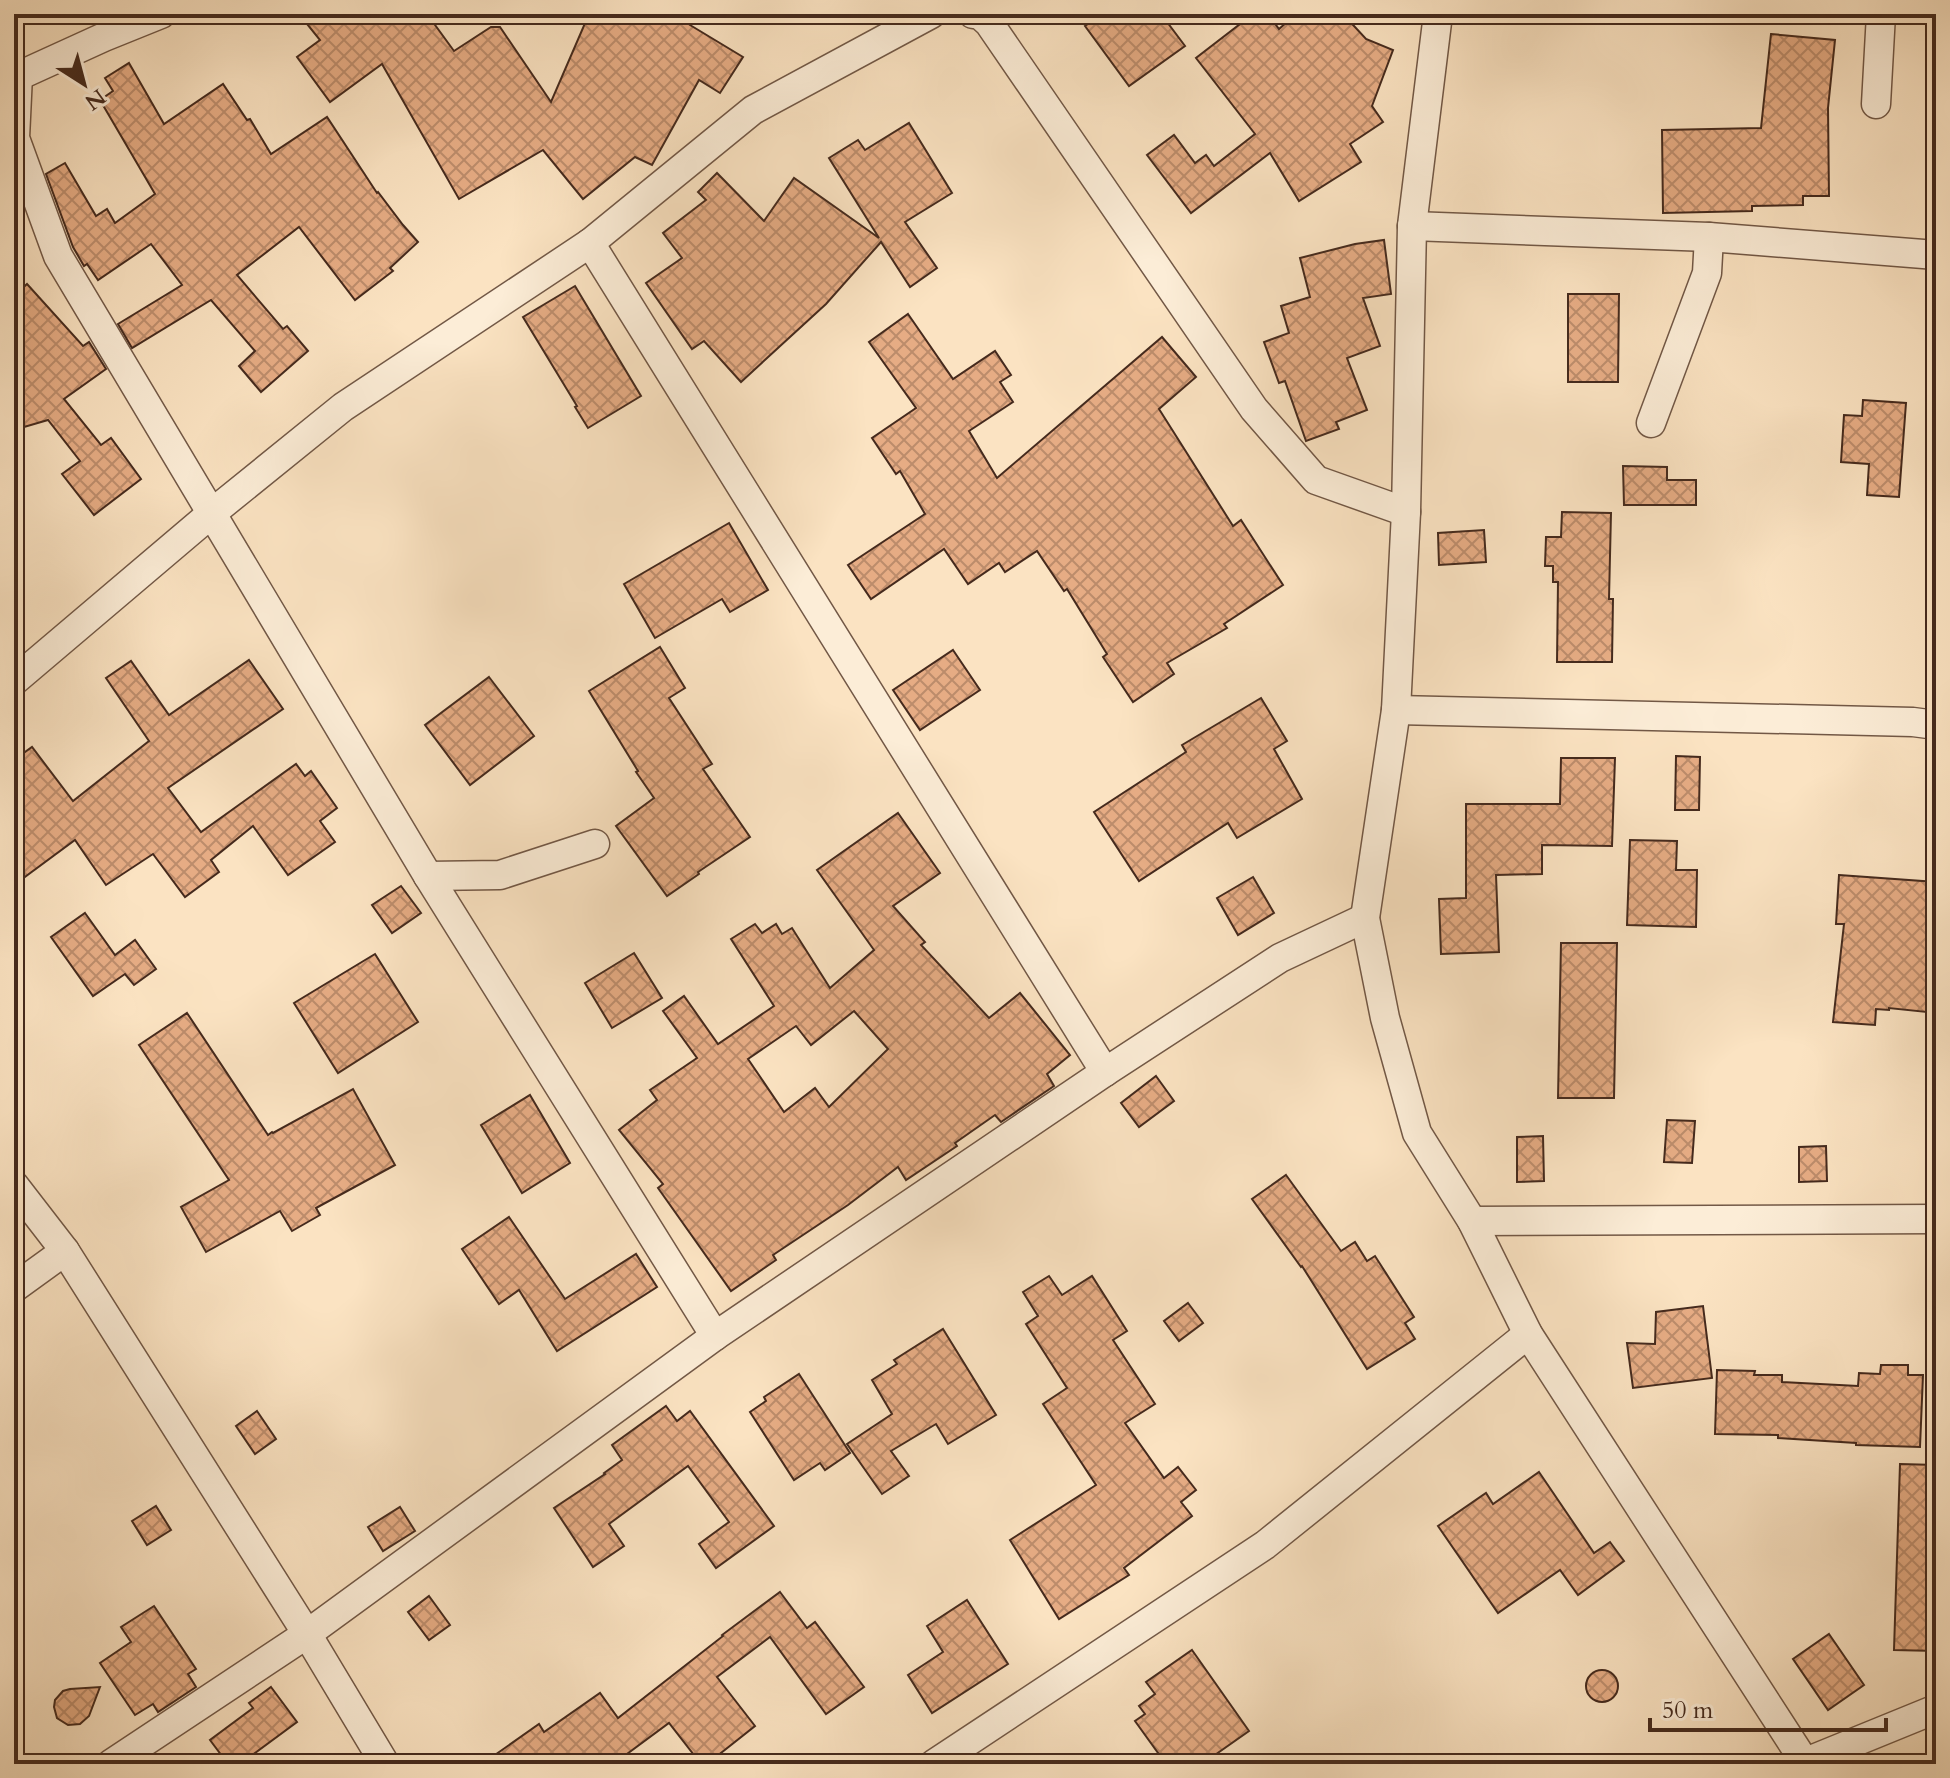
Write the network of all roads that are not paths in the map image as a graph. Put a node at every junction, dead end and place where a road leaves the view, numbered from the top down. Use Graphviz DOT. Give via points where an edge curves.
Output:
graph roads {
  1 [pos="161,14"];
  2 [pos="931,14"];
  3 [pos="1438,14"];
  4 [pos="1881,14"];
  5 [pos="983,17"];
  6 [pos="15,75"];
  7 [pos="1876,104"];
  8 [pos="1412,226"];
  9 [pos="1709,237"];
  10 [pos="590,243"];
  11 [pos="1936,255"];
  12 [pos="1651,423"];
  13 [pos="1406,512"];
  14 [pos="212,513"];
  15 [pos="14,681"];
  16 [pos="1396,710"];
  17 [pos="1936,725"];
  18 [pos="595,844"];
  19 [pos="428,876"];
  20 [pos="1365,918"];
  21 [pos="1105,1072"];
  22 [pos="14,1185"];
  23 [pos="1936,1219"];
  24 [pos="1472,1221"];
  25 [pos="65,1251"];
  26 [pos="14,1288"];
  27 [pos="1528,1334"];
  28 [pos="715,1336"];
  29 [pos="307,1634"];
  30 [pos="1936,1709"];
  31 [pos="1804,1763"];
  32 [pos="111,1764"];
  33 [pos="385,1764"];
  34 [pos="934,1764"];
  1 -- 6 [label="street"];
  2 -- 10 [label="street" via="753,110"];
  3 -- 8 [label="street"];
  4 -- 7 [label="street"];
  5 -- 13 [label="street" via="1254,409 1316,480"];
  6 -- 14 [label="street" via="15,138 58,256"];
  8 -- 9 [label="street"];
  8 -- 13 [label="street"];
  9 -- 11 [label="street"];
  9 -- 12 [label="street" via="1707,273"];
  10 -- 14 [label="street" via="343,407"];
  10 -- 21 [label="street"];
  13 -- 16 [label="street"];
  14 -- 15 [label="street"];
  14 -- 19 [label="street"];
  16 -- 17 [label="street"];
  16 -- 20 [label="street"];
  18 -- 19 [label="street" via="500,875"];
  19 -- 28 [label="street"];
  20 -- 21 [label="street" via="1280,958"];
  20 -- 24 [label="street" via="1385,1018 1417,1133"];
  21 -- 28 [label="street"];
  22 -- 25 [label="street"];
  23 -- 24 [label="street"];
  24 -- 27 [label="street"];
  25 -- 26 [label="street"];
  25 -- 29 [label="street"];
  27 -- 31 [label="street"];
  27 -- 34 [label="street" via="1265,1545"];
  28 -- 29 [label="street"];
  29 -- 32 [label="street"];
  29 -- 33 [label="street"];
  30 -- 31 [label="street"];
}
